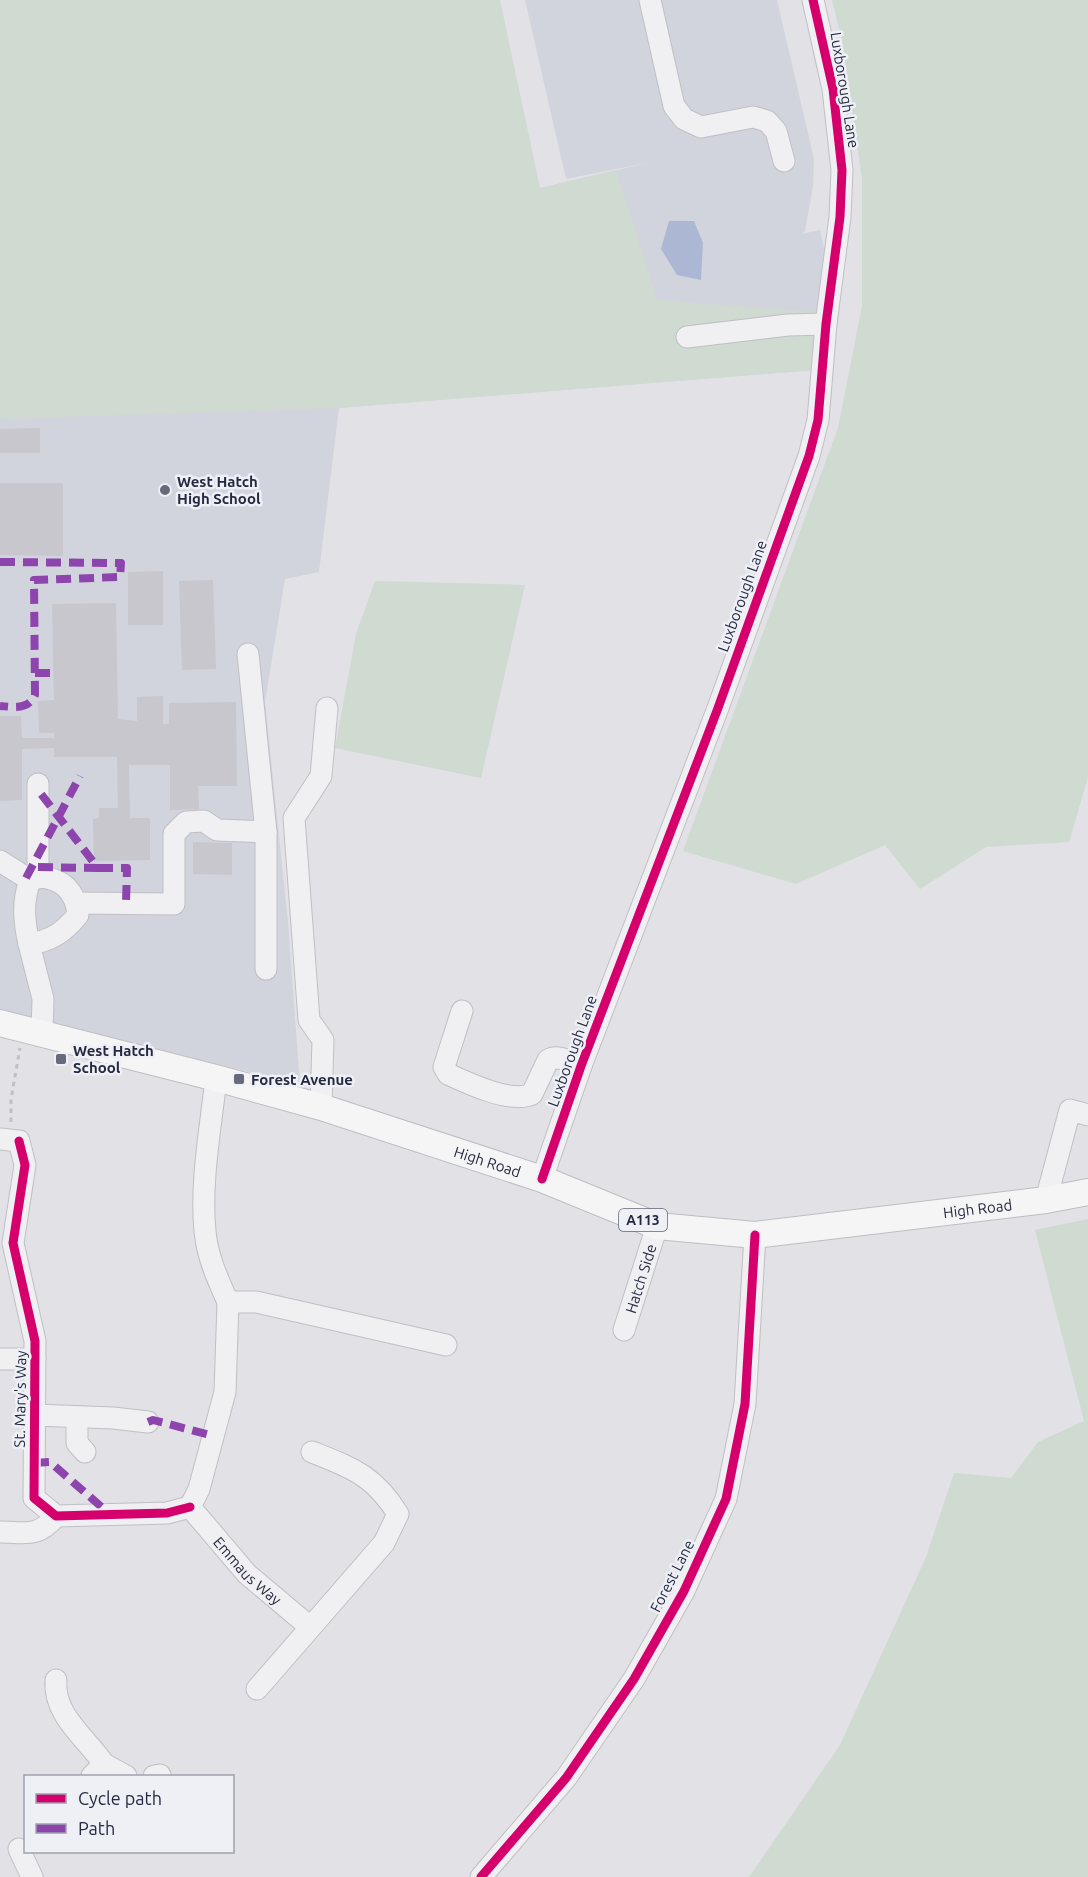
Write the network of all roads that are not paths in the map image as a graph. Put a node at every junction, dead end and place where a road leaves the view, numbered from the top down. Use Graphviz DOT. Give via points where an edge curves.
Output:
graph roads {
  1 [pos="650,0"];
  2 [pos="813,0"];
  3 [pos="784,161"];
  4 [pos="826,324"];
  5 [pos="687,337"];
  6 [pos="248,654"];
  7 [pos="327,708"];
  8 [pos="38,784"];
  9 [pos="266,832"];
  10 [pos="0,861"];
  11 [pos="34,879"];
  12 [pos="77,903"];
  13 [pos="29,944"];
  14 [pos="266,969"];
  15 [pos="462,1011"];
  16 [pos="22,1029"];
  17 [pos="581,1066"];
  18 [pos="216,1078"];
  19 [pos="321,1107"];
  20 [pos="1088,1115"];
  21 [pos="10,1140"];
  22 [pos="542,1179"];
  23 [pos="1088,1192"];
  24 [pos="1046,1200"];
  25 [pos="657,1226"];
  26 [pos="755,1235"];
  27 [pos="228,1302"];
  28 [pos="624,1330"];
  29 [pos="446,1345"];
  30 [pos="0,1359"];
  31 [pos="35,1359"];
  32 [pos="35,1415"];
  33 [pos="77,1417"];
  34 [pos="148,1422"];
  35 [pos="85,1452"];
  36 [pos="312,1452"];
  37 [pos="190,1507"];
  38 [pos="56,1516"];
  39 [pos="0,1532"];
  40 [pos="310,1627"];
  41 [pos="56,1680"];
  42 [pos="257,1689"];
  43 [pos="98,1770"];
  44 [pos="121,1775"];
  45 [pos="15,1847"];
  46 [pos="32,1877"];
  47 [pos="481,1877"];
  1 -- 3 [label="street" via="674,106 684,119 701,127 753,117 767,122 776,131"];
  2 -- 4 [label="street, Luxborough Lane" via="833,89 842,170"];
  4 -- 5 [label="street"];
  4 -- 17 [label="street, Luxborough Lane" via="818,420 809,456"];
  6 -- 9 [label="street"];
  7 -- 19 [label="street" via="321,776 294,818 309,1020 324,1041"];
  8 -- 11 [label="street"];
  9 -- 12 [label="street" via="218,830 204,821 186,822 174,834 174,904"];
  9 -- 14 [label="street"];
  10 -- 11 [label="street"];
  11 -- 12 [label="street" via="58,880 73,893"];
  11 -- 13 [label="street" via="27,890 23,914"];
  12 -- 13 [label="street" via="78,915 54,938"];
  13 -- 16 [label="street" via="43,999"];
  15 -- 17 [label="street" via="444,1067 448,1074 521,1098 531,1094 551,1058"];
  16 -- 18 [label="main road, High Road / A113"];
  17 -- 22 [label="street, Luxborough Lane"];
  18 -- 19 [label="main road, High Road / A113"];
  18 -- 27 [label="street" via="204,1202 205,1233 215,1274"];
  19 -- 22 [label="main road, High Road / A113"];
  20 -- 24 [label="street" via="1070,1110"];
  21 -- 31 [label="street, St. Mary's Way" via="25,1165 13,1243 35,1341"];
  22 -- 25 [label="main road, High Road / A113"];
  23 -- 24 [label="main road, High Road / A113"];
  24 -- 26 [label="main road, High Road / A113"];
  25 -- 26 [label="main road, High Road / A113"];
  25 -- 28 [label="street, Hatch Side"];
  26 -- 47 [label="street, Forest Lane" via="745,1404 726,1499 684,1591 634,1679 566,1778"];
  27 -- 29 [label="street" via="256,1302"];
  27 -- 37 [label="street" via="225,1392 199,1489"];
  30 -- 31 [label="street"];
  31 -- 32 [label="street, St. Mary's Way"];
  32 -- 33 [label="street"];
  32 -- 38 [label="street, St. Mary's Way" via="34,1498"];
  33 -- 34 [label="street"];
  33 -- 35 [label="street" via="77,1443"];
  36 -- 40 [label="street" via="370,1480 398,1514 384,1543"];
  37 -- 38 [label="street" via="167,1513"];
  37 -- 40 [label="street, Emmaus Way" via="247,1574"];
  38 -- 39 [label="street" via="37,1533"];
  40 -- 42 [label="street"];
  41 -- 43 [label="street" via="57,1701"];
  43 -- 44 [label="street"];
  45 -- 46 [label="street"];
}
